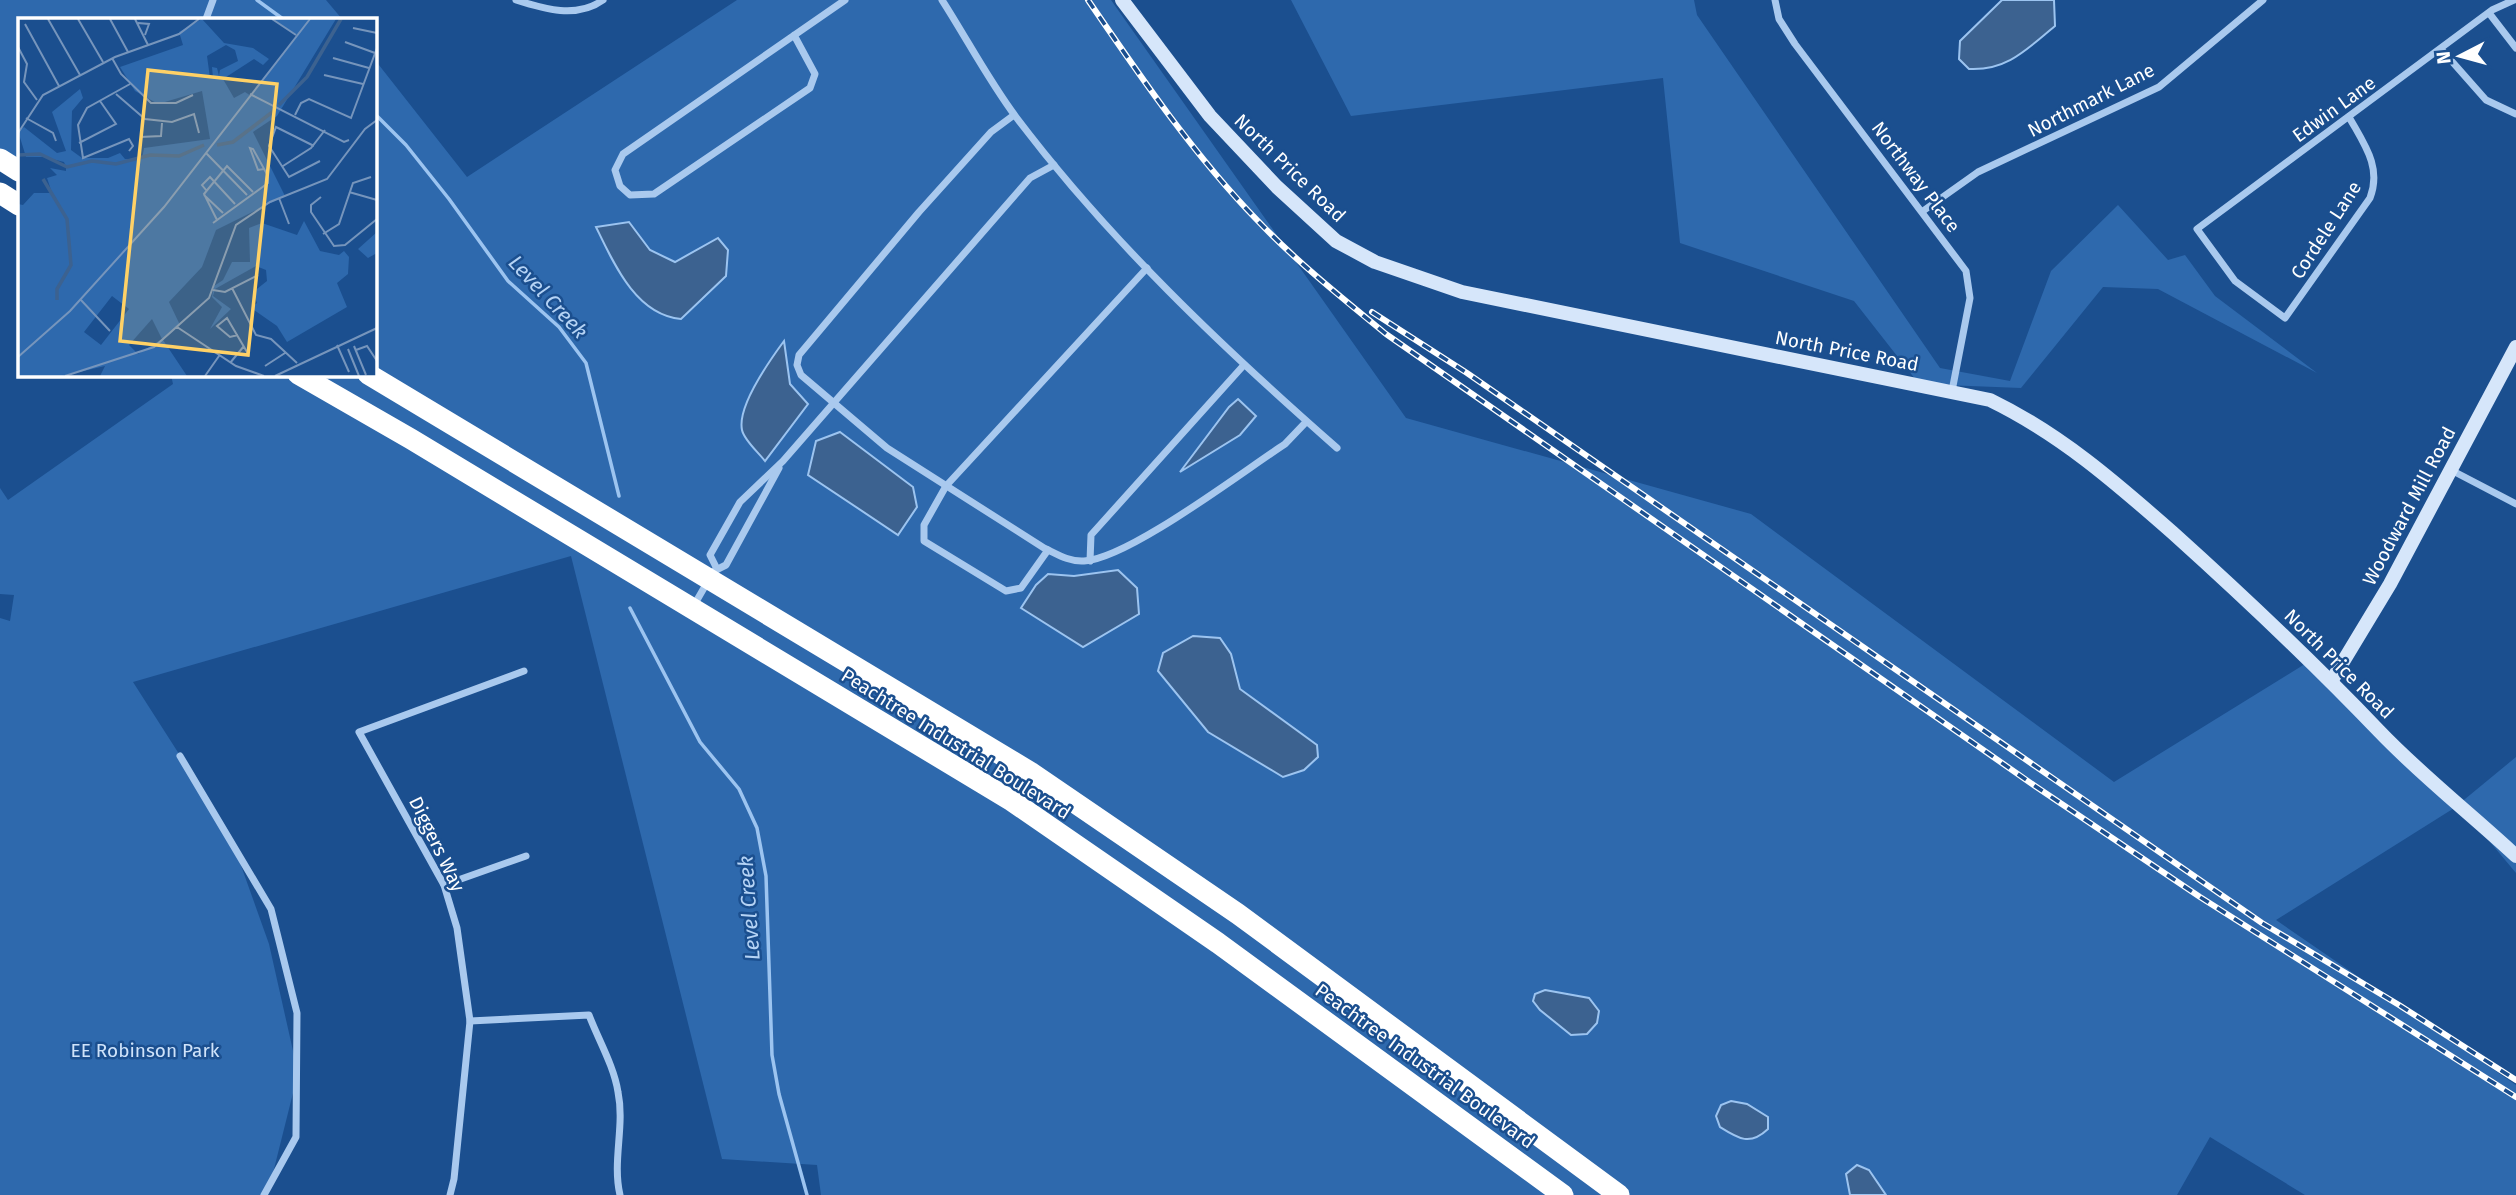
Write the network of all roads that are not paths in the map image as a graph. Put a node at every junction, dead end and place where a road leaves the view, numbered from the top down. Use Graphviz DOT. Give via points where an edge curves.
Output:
graph roads {
  1 [pos="213,0"];
  2 [pos="516,0"];
  3 [pos="603,0"];
  4 [pos="845,0"];
  5 [pos="942,0"];
  6 [pos="1122,0"];
  7 [pos="1775,0"];
  8 [pos="2263,0"];
  9 [pos="2514,0"];
  10 [pos="2489,13"];
  11 [pos="206,18"];
  12 [pos="794,35"];
  13 [pos="2516,48"];
  14 [pos="2441,49"];
  15 [pos="1014,114"];
  16 [pos="2516,114"];
  17 [pos="2349,117"];
  18 [pos="0,159"];
  19 [pos="1054,165"];
  20 [pos="18,170"];
  21 [pos="0,193"];
  22 [pos="18,204"];
  23 [pos="1923,211"];
  24 [pos="1147,268"];
  25 [pos="2286,318"];
  26 [pos="2516,347"];
  27 [pos="1243,366"];
  28 [pos="301,376"];
  29 [pos="371,376"];
  30 [pos="1952,391"];
  31 [pos="834,403"];
  32 [pos="1306,422"];
  33 [pos="1336,449"];
  34 [pos="783,461"];
  35 [pos="2451,470"];
  36 [pos="946,486"];
  37 [pos="2516,504"];
  38 [pos="1048,550"];
  39 [pos="1090,561"];
  40 [pos="713,574"];
  41 [pos="691,610"];
  42 [pos="524,671"];
  43 [pos="2332,680"];
  44 [pos="180,756"];
  45 [pos="526,856"];
  46 [pos="2516,856"];
  47 [pos="444,885"];
  48 [pos="470,1021"];
  49 [pos="264,1195"];
  50 [pos="450,1195"];
  51 [pos="620,1195"];
  52 [pos="1563,1195"];
  53 [pos="1619,1195"];
  1 -- 11 [label="street"];
  2 -- 3 [label="street" via="578,11"];
  4 -- 12 [label="street"];
  5 -- 15 [label="street"];
  6 -- 30 [label="street, North Price Road" via="1210,116 1277,187 1336,241 1375,262 1462,292"];
  7 -- 23 [label="street, Northway Place" via="1779,19 1795,44"];
  8 -- 23 [label="street, Northmark Lane" via="2159,87 1978,173"];
  9 -- 10 [label="street, Edwin Lane"];
  10 -- 13 [label="street"];
  10 -- 14 [label="street, Edwin Lane"];
  12 -- 12 [label="street" via="624,154 615,170 620,186 629,195 653,194 810,88 815,74"];
  14 -- 16 [label="street" via="2486,100"];
  14 -- 17 [label="street, Edwin Lane"];
  15 -- 19 [label="street"];
  15 -- 31 [label="street" via="991,132 928,202 799,355 801,375"];
  17 -- 25 [label="street, Cordele Lane" via="2372,158 2375,186"];
  17 -- 25 [label="street, Edwin Lane" via="2197,229 2235,281"];
  18 -- 20 [label="highway"];
  19 -- 24 [label="street"];
  19 -- 31 [label="street" via="1030,178"];
  21 -- 22 [label="highway"];
  23 -- 30 [label="street, Northway Place" via="1966,271 1970,298"];
  24 -- 27 [label="street"];
  24 -- 36 [label="street"];
  26 -- 35 [label="street, Woodward Mill Road"];
  27 -- 32 [label="street"];
  27 -- 39 [label="street" via="1091,535"];
  28 -- 41 [label="highway, Peachtree Industrial Boulevard"];
  29 -- 40 [label="highway, Peachtree Industrial Boulevard"];
  30 -- 43 [label="street, North Price Road" via="2010,409 2078,451"];
  31 -- 34 [label="street"];
  31 -- 36 [label="street" via="887,448"];
  32 -- 33 [label="street"];
  32 -- 39 [label="street" via="1285,444 1119,552"];
  34 -- 40 [label="street" via="726,565"];
  34 -- 40 [label="street" via="740,502 710,555"];
  35 -- 37 [label="street"];
  35 -- 43 [label="street, Woodward Mill Road"];
  36 -- 38 [label="street"];
  36 -- 38 [label="street" via="923,525 924,541 1006,591 1021,588"];
  38 -- 39 [label="street" via="1066,559"];
  40 -- 41 [label="street"];
  40 -- 53 [label="highway, Peachtree Industrial Boulevard" via="1030,772 1238,914"];
  41 -- 52 [label="highway, Peachtree Industrial Boulevard" via="1012,801 1218,943"];
  42 -- 47 [label="street, Diggers Way" via="359,732"];
  43 -- 46 [label="street, North Price Road" via="2405,757"];
  44 -- 49 [label="street" via="271,909 297,1013 296,1137"];
  45 -- 47 [label="street"];
  47 -- 48 [label="street, Diggers Way" via="457,928"];
  48 -- 50 [label="street, Diggers Way"];
  48 -- 51 [label="street" via="589,1015 618,1091 616,1176"];
}
